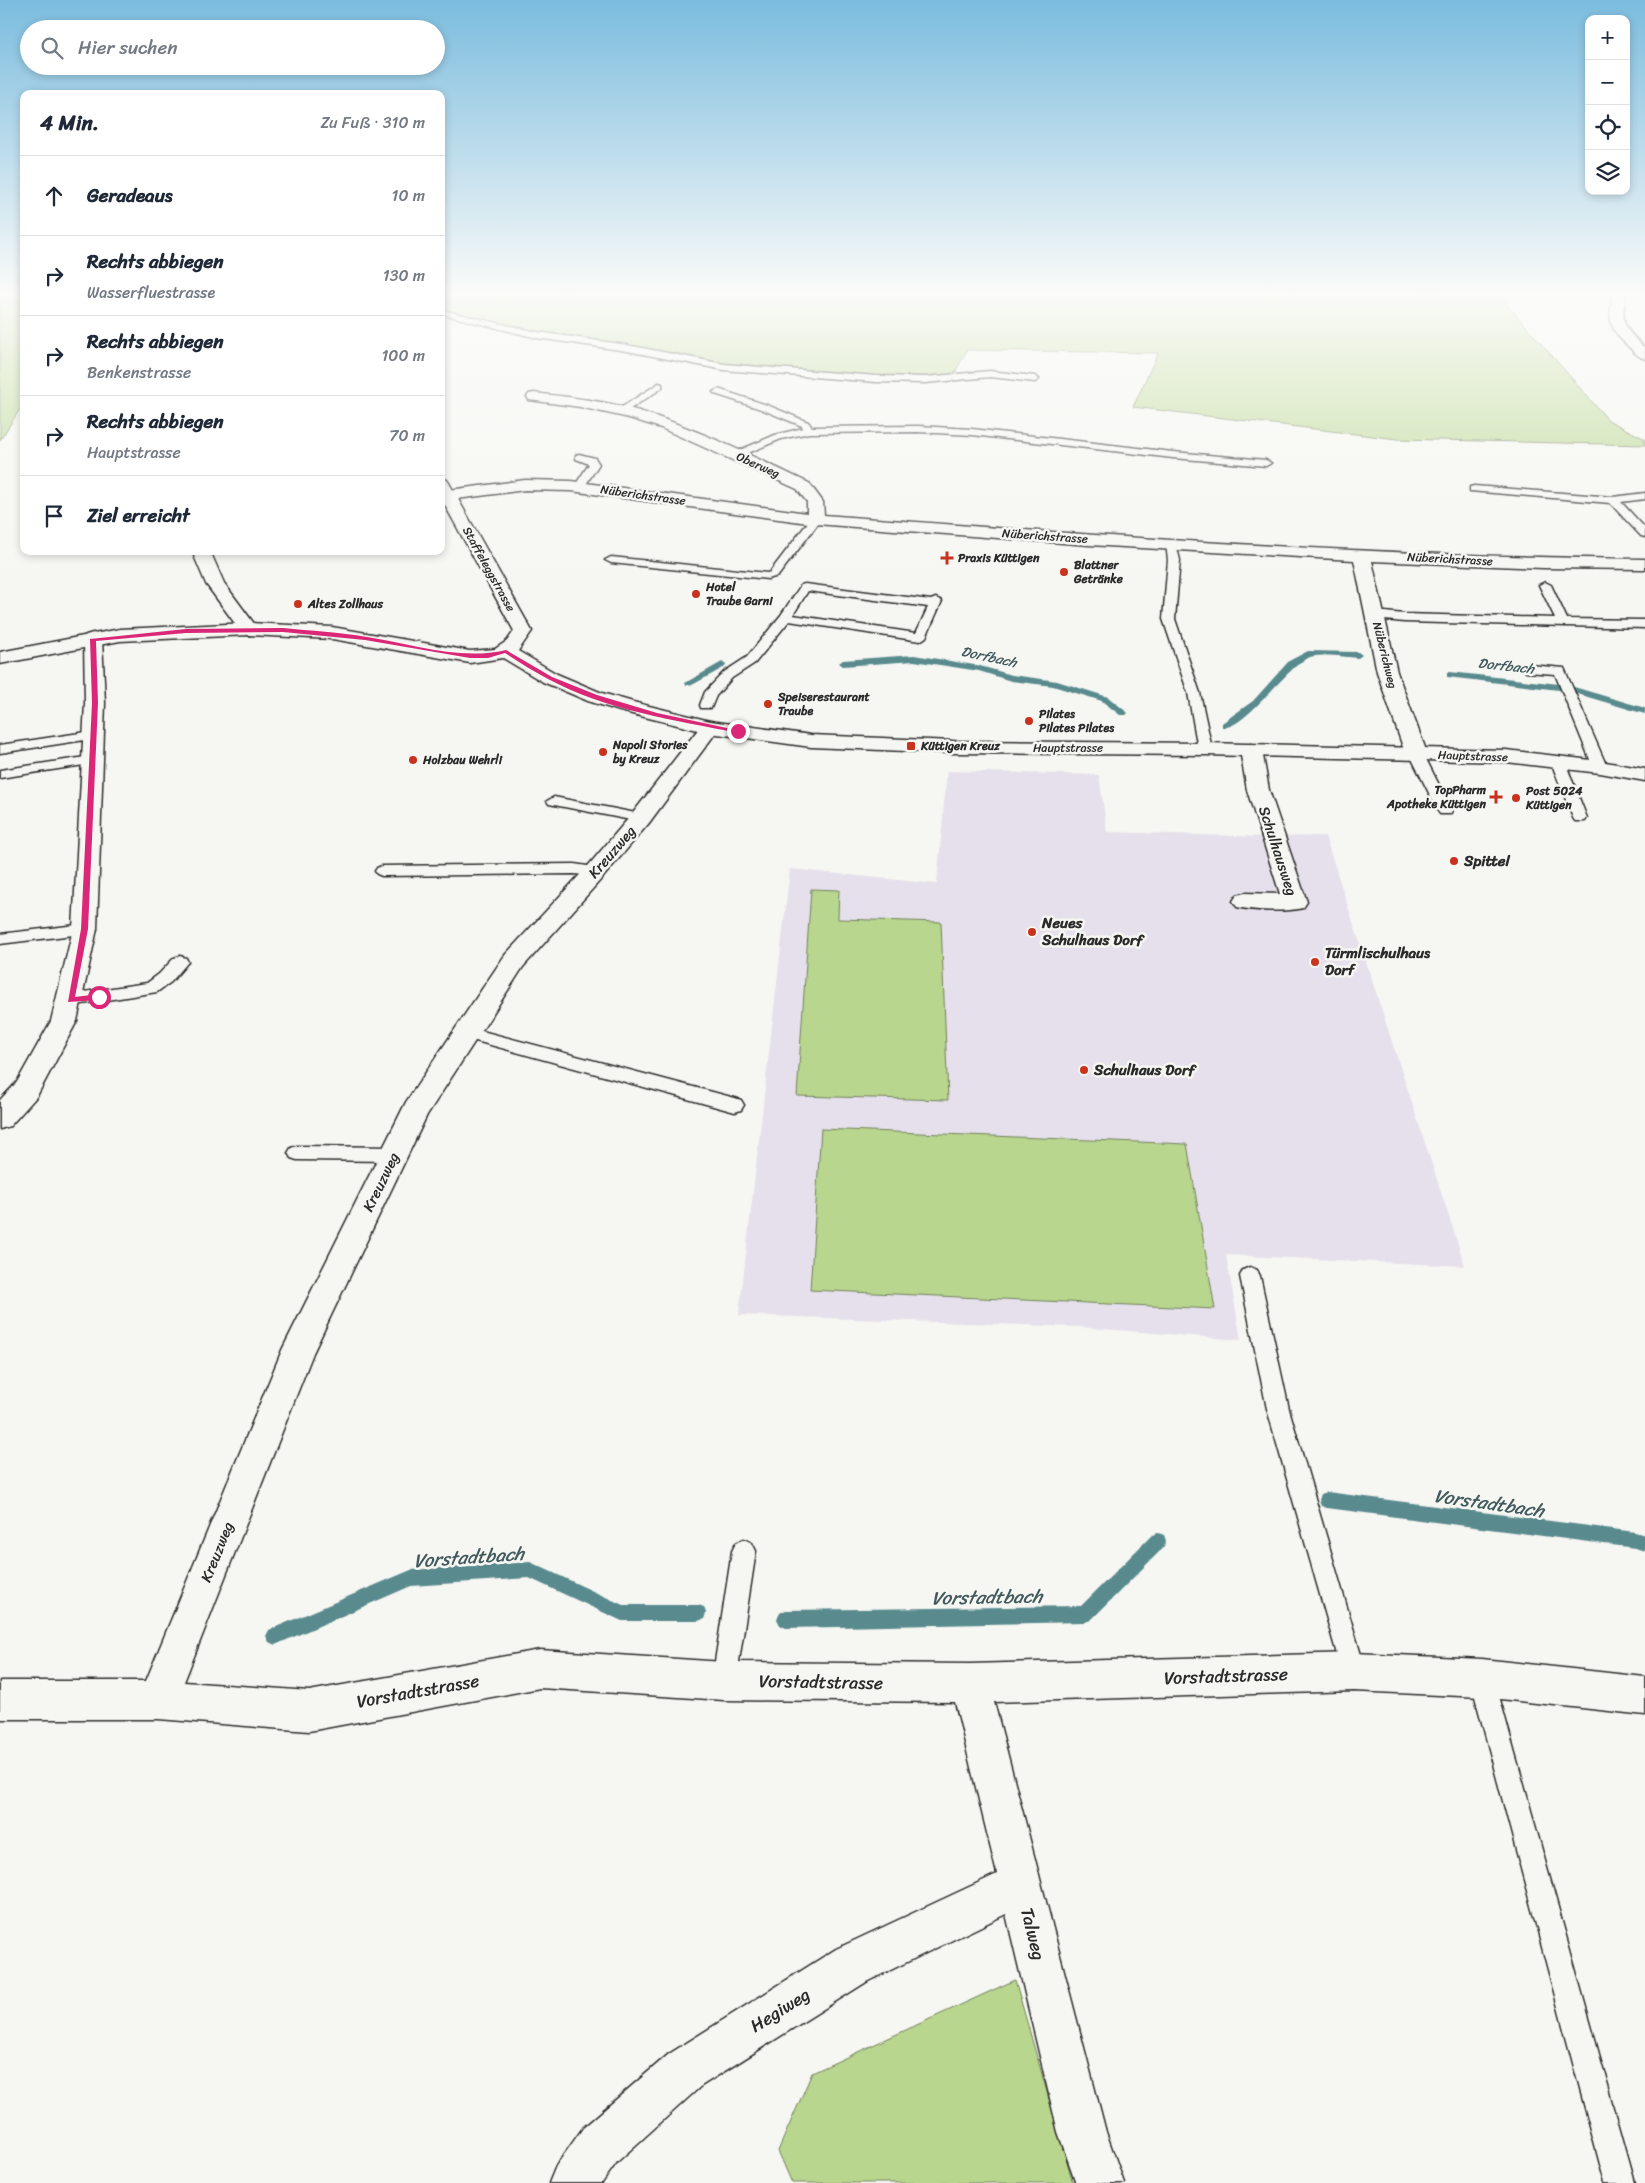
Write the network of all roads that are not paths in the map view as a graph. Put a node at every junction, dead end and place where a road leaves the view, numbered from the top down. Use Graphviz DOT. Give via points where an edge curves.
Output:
graph roads {
  1 [pos="646,395"];
  2 [pos="727,395"];
  3 [pos="534,397"];
  4 [pos="621,412"];
  5 [pos="809,430"];
  6 [pos="736,455"];
  7 [pos="580,457"];
  8 [pos="1266,462"];
  9 [pos="579,487"];
  10 [pos="1474,489"];
  11 [pos="446,496"];
  12 [pos="1645,496"];
  13 [pos="1613,500"];
  14 [pos="816,519"];
  15 [pos="1645,534"];
  16 [pos="1171,544"];
  17 [pos="201,555"];
  18 [pos="1362,555"];
  19 [pos="611,560"];
  20 [pos="1645,564"];
  21 [pos="1545,585"];
  22 [pos="1375,615"];
  23 [pos="786,618"];
  24 [pos="1563,622"];
  25 [pos="1645,624"];
  26 [pos="249,629"];
  27 [pos="93,639"];
  28 [pos="506,652"];
  29 [pos="0,658"];
  30 [pos="1530,669"];
  31 [pos="688,722"];
  32 [pos="710,726"];
  33 [pos="93,735"];
  34 [pos="0,749"];
  35 [pos="1205,749"];
  36 [pos="1251,750"];
  37 [pos="1416,753"];
  38 [pos="92,760"];
  39 [pos="1558,762"];
  40 [pos="1600,767"];
  41 [pos="0,774"];
  42 [pos="1645,775"];
  43 [pos="554,801"];
  44 [pos="1444,811"];
  45 [pos="642,818"];
  46 [pos="1580,818"];
  47 [pos="382,871"];
  48 [pos="596,871"];
  49 [pos="1245,901"];
  50 [pos="84,929"];
  51 [pos="0,939"];
  52 [pos="180,962"];
  53 [pos="70,1000"];
  54 [pos="467,1033"];
  55 [pos="735,1105"];
  56 [pos="0,1118"];
  57 [pos="297,1153"];
  58 [pos="395,1154"];
  59 [pos="1250,1276"];
  60 [pos="744,1551"];
  61 [pos="1354,1672"];
  62 [pos="1482,1678"];
  63 [pos="724,1681"];
  64 [pos="970,1683"];
  65 [pos="1645,1696"];
  66 [pos="0,1700"];
  67 [pos="158,1700"];
  68 [pos="1021,1885"];
  69 [pos="573,2183"];
  70 [pos="1100,2183"];
  71 [pos="1620,2183"];
  1 -- 4 [label="lane"];
  2 -- 5 [label="lane" via="806,424"];
  3 -- 4 [label="street, Oberweg"];
  4 -- 6 [label="street, Oberweg" via="666,425"];
  5 -- 6 [label="lane" via="778,437"];
  5 -- 8 [label="lane" via="972,432"];
  6 -- 14 [label="street, Oberweg" via="803,486 815,502"];
  7 -- 9 [label="lane" via="594,464"];
  9 -- 11 [label="street, Nüberichstrasse" via="525,485"];
  9 -- 14 [label="street, Nüberichstrasse"];
  10 -- 13 [label="lane"];
  11 -- 28 [label="street, Staffeleggstrasse" via="523,631 518,644"];
  12 -- 13 [label="lane"];
  13 -- 15 [label="lane"];
  14 -- 16 [label="street, Nüberichstrasse"];
  14 -- 19 [label="lane" via="774,574 768,576"];
  16 -- 18 [label="street, Nüberichstrasse"];
  16 -- 35 [label="lane" via="1174,560 1170,619 1194,693"];
  17 -- 26 [label="street" via="215,584"];
  18 -- 20 [label="street, Nüberichstrasse"];
  18 -- 22 [label="street, Nüberichweg"];
  21 -- 24 [label="lane"];
  22 -- 24 [label="lane"];
  22 -- 37 [label="street, Nüberichweg" via="1387,672"];
  23 -- 23 [label="lane" via="920,637 935,603 806,587"];
  23 -- 31 [label="lane" via="719,697"];
  24 -- 25 [label="lane"];
  26 -- 27 [label="street"];
  26 -- 28 [label="street" via="332,634 470,656"];
  27 -- 29 [label="street"];
  27 -- 33 [label="street"];
  28 -- 31 [label="street, Hauptstrasse" via="550,678 595,697"];
  30 -- 40 [label="lane" via="1560,671"];
  31 -- 32 [label="street, Hauptstrasse"];
  32 -- 35 [label="street, Hauptstrasse" via="811,741 911,746"];
  32 -- 45 [label="street, Kreuzweg"];
  33 -- 34 [label="lane"];
  33 -- 38 [label="street"];
  35 -- 36 [label="street, Hauptstrasse"];
  36 -- 37 [label="street, Hauptstrasse"];
  36 -- 49 [label="street, Schulhausweg" via="1258,790 1295,902"];
  37 -- 39 [label="street, Hauptstrasse" via="1506,756"];
  37 -- 44 [label="lane"];
  38 -- 41 [label="lane"];
  38 -- 50 [label="street"];
  39 -- 40 [label="street, Hauptstrasse"];
  39 -- 46 [label="lane"];
  40 -- 42 [label="street, Hauptstrasse"];
  43 -- 45 [label="lane"];
  45 -- 48 [label="street, Kreuzweg"];
  47 -- 48 [label="lane"];
  48 -- 54 [label="street, Kreuzweg" via="514,961"];
  50 -- 51 [label="lane"];
  50 -- 53 [label="street"];
  52 -- 53 [label="lane" via="151,988"];
  53 -- 56 [label="street" via="64,1021 27,1089"];
  54 -- 55 [label="lane"];
  54 -- 58 [label="street, Kreuzweg" via="416,1110"];
  57 -- 58 [label="lane"];
  58 -- 67 [label="street, Kreuzweg" via="298,1350"];
  59 -- 61 [label="lane" via="1278,1408"];
  60 -- 63 [label="lane"];
  61 -- 62 [label="street, Vorstadtstrasse"];
  61 -- 64 [label="street, Vorstadtstrasse"];
  62 -- 65 [label="street, Vorstadtstrasse"];
  62 -- 71 [label="lane"];
  63 -- 64 [label="street, Vorstadtstrasse"];
  63 -- 67 [label="street, Vorstadtstrasse" via="540,1669 309,1711"];
  64 -- 68 [label="street, Talweg"];
  66 -- 67 [label="street, Vorstadtstrasse"];
  68 -- 69 [label="street, Hegiweg" via="852,1965 684,2070 600,2145"];
  68 -- 70 [label="street, Talweg" via="1082,2132"];
}
